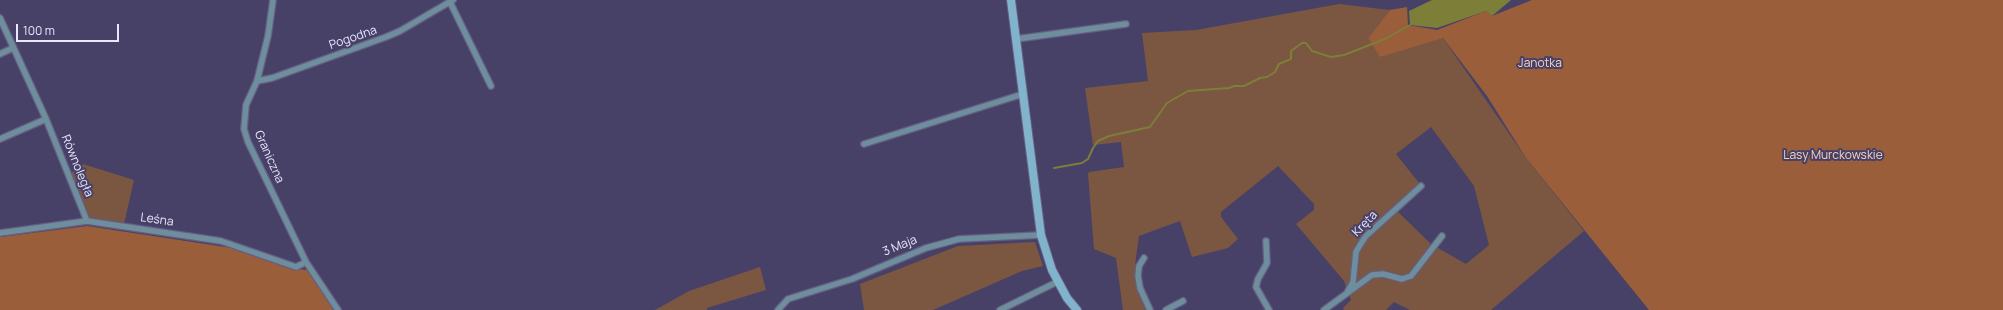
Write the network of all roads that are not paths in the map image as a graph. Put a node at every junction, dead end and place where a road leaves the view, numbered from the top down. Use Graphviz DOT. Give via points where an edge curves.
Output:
graph roads {
  1 [pos="273,0"];
  2 [pos="1012,0"];
  3 [pos="451,1"];
  4 [pos="0,18"];
  5 [pos="1126,24"];
  6 [pos="1016,39"];
  7 [pos="13,48"];
  8 [pos="0,54"];
  9 [pos="257,81"];
  10 [pos="491,86"];
  11 [pos="1023,94"];
  12 [pos="46,119"];
  13 [pos="0,139"];
  14 [pos="864,144"];
  15 [pos="1421,186"];
  16 [pos="87,222"];
  17 [pos="0,233"];
  18 [pos="1041,235"];
  19 [pos="1442,236"];
  20 [pos="1266,241"];
  21 [pos="1144,258"];
  22 [pos="306,262"];
  23 [pos="1057,282"];
  24 [pos="1348,291"];
  25 [pos="1183,301"];
  26 [pos="338,310"];
  27 [pos="778,310"];
  28 [pos="1000,310"];
  29 [pos="1077,310"];
  30 [pos="1150,310"];
  31 [pos="1166,310"];
  32 [pos="1269,310"];
  33 [pos="1324,310"];
  1 -- 9 [label="street, Graniczna" via="268,36"];
  2 -- 6 [label="street"];
  3 -- 9 [label="street, Pogodna" via="386,37"];
  3 -- 10 [label="street, Pogodna"];
  4 -- 7 [label="street, Równoległa"];
  5 -- 6 [label="street"];
  6 -- 11 [label="street"];
  7 -- 8 [label="street"];
  7 -- 12 [label="street, Równoległa"];
  9 -- 22 [label="street, Graniczna" via="246,105 246,135"];
  11 -- 14 [label="street"];
  11 -- 18 [label="street"];
  12 -- 13 [label="street"];
  12 -- 16 [label="street, Równoległa"];
  15 -- 24 [label="street, Kręta" via="1366,236 1356,252 1353,282"];
  16 -- 17 [label="street, Leśna"];
  16 -- 22 [label="street, Leśna" via="221,241 296,267"];
  18 -- 23 [label="street" via="1047,259"];
  18 -- 27 [label="street, 3 Maja" via="959,239 920,251 852,280 788,299"];
  19 -- 24 [label="street" via="1411,276 1402,278 1372,275"];
  20 -- 32 [label="street" via="1267,263 1256,288"];
  21 -- 30 [label="street" via="1139,266 1138,276 1140,288"];
  22 -- 26 [label="street, Graniczna"];
  23 -- 28 [label="street"];
  23 -- 29 [label="street"];
  24 -- 33 [label="street"];
  25 -- 31 [label="street"];
}
